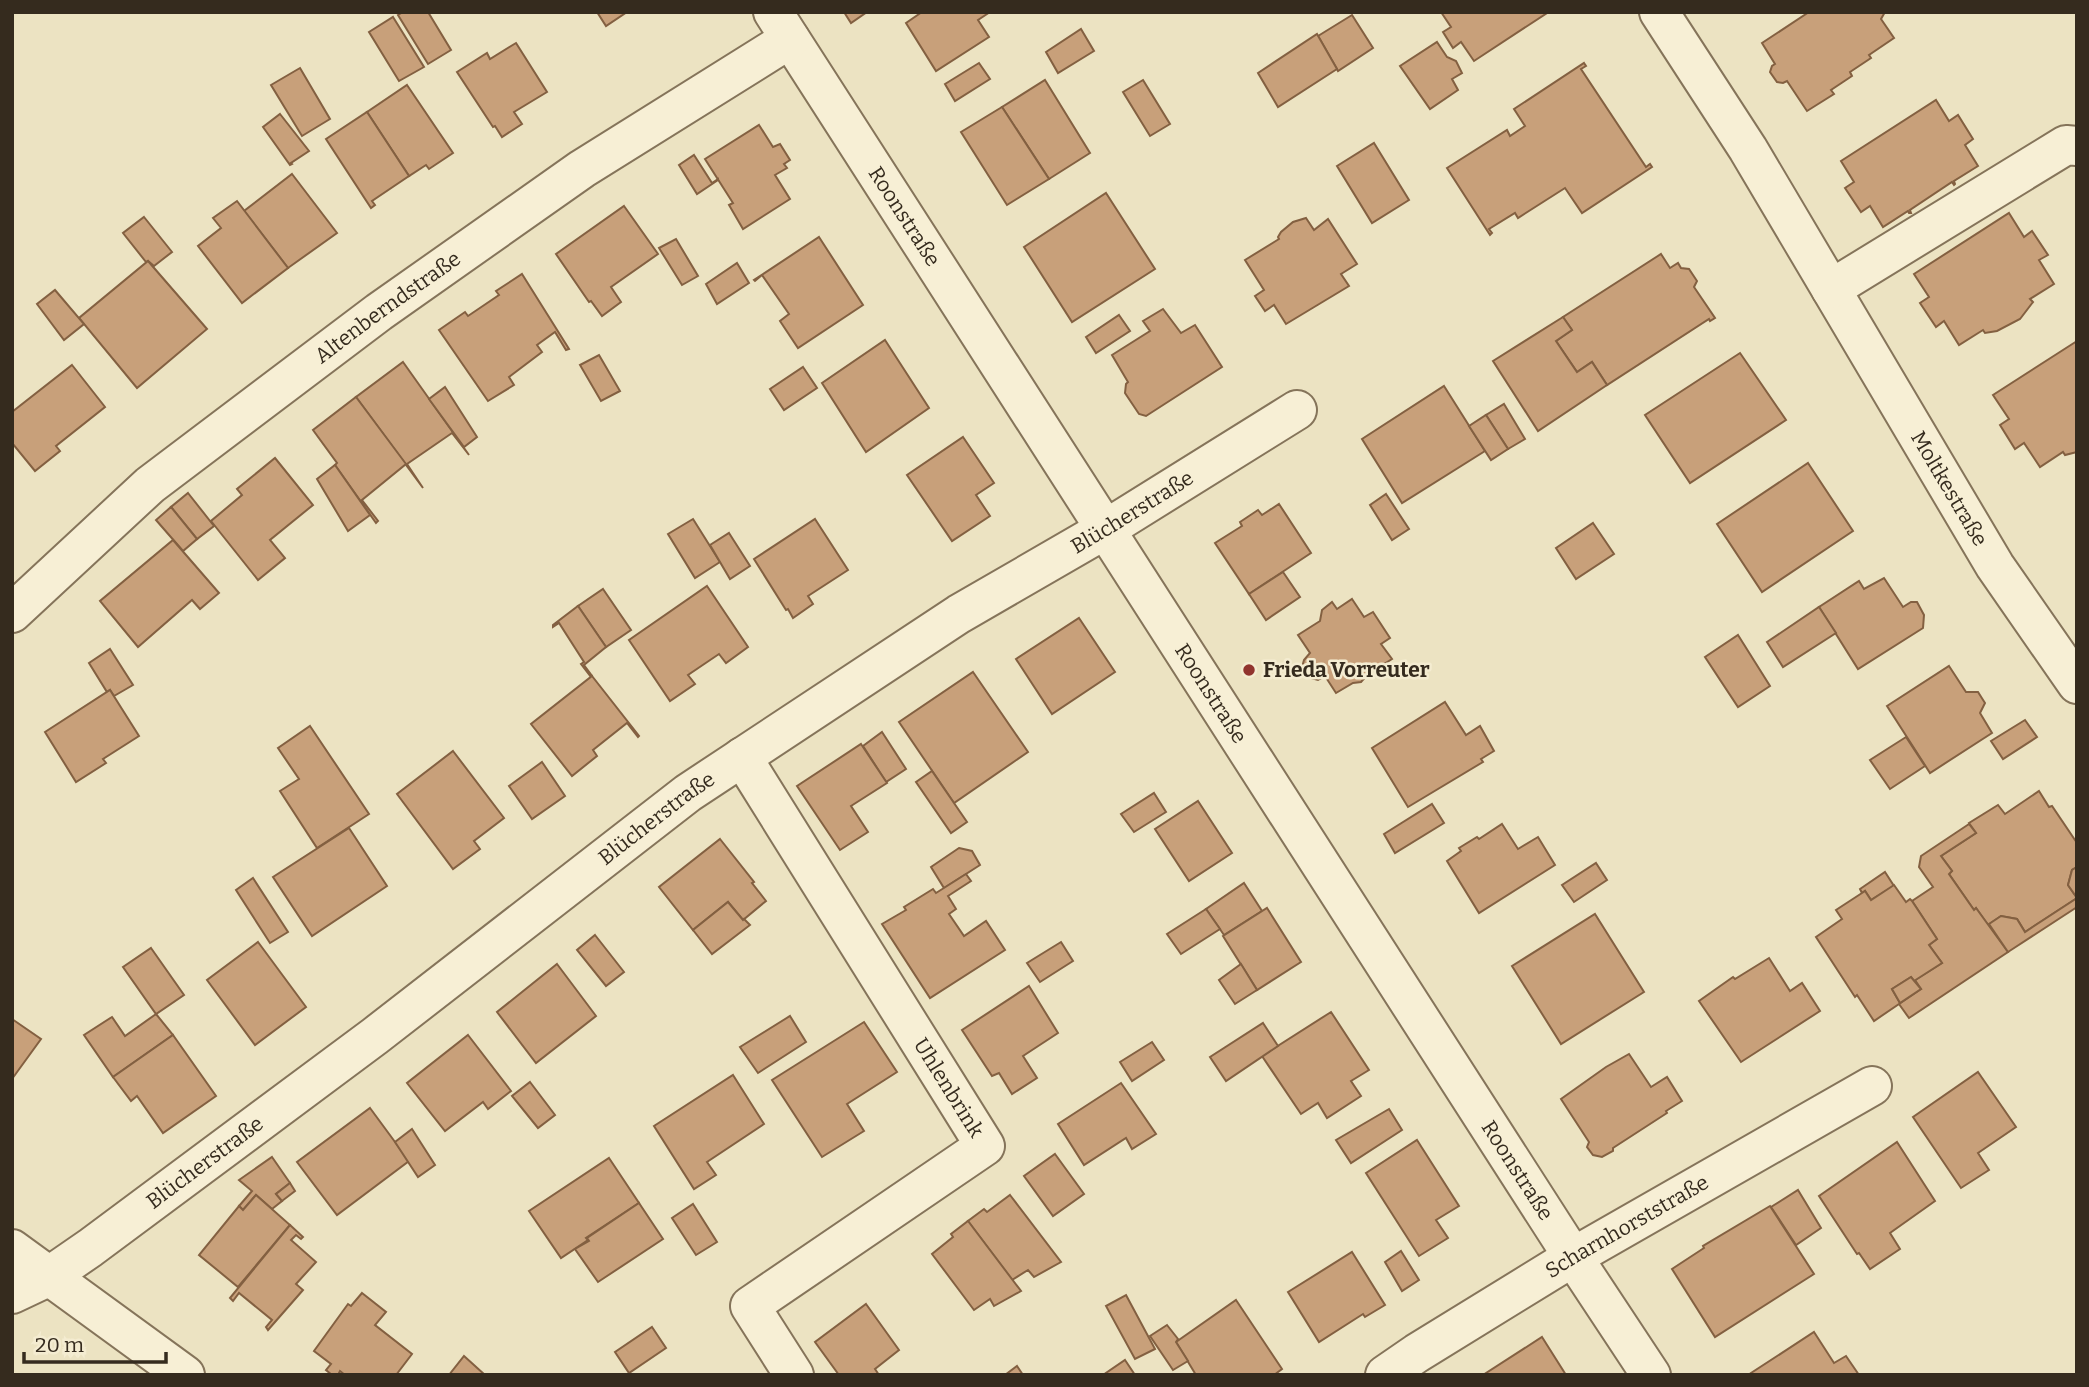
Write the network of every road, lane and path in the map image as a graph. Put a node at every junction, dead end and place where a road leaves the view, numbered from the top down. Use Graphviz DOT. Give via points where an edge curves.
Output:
graph roads {
  1 [pos="1659,12"];
  2 [pos="782,26"];
  3 [pos="2077,146"];
  4 [pos="1831,289"];
  5 [pos="1297,410"];
  6 [pos="1105,528"];
  7 [pos="12,613"];
  8 [pos="2077,684"];
  9 [pos="742,757"];
  10 [pos="1871,1086"];
  11 [pos="12,1249"];
  12 [pos="1573,1257"];
  13 [pos="48,1276"];
  14 [pos="12,1294"];
  15 [pos="186,1375"];
  16 [pos="793,1375"];
  17 [pos="1385,1375"];
  18 [pos="1651,1375"];
  1 -- 4 [label="street, Moltkestraße"];
  2 -- 6 [label="street, Roonstraße"];
  2 -- 7 [label="street, Altenberndstraße" via="379,312 150,485"];
  3 -- 4 [label="street" via="2066,145"];
  4 -- 8 [label="street, Moltkestraße" via="1995,566"];
  5 -- 6 [label="street, Blücherstraße"];
  6 -- 9 [label="street, Blücherstraße" via="959,614"];
  6 -- 12 [label="street, Roonstraße"];
  9 -- 13 [label="street, Blücherstraße" via="688,793 375,1036"];
  9 -- 16 [label="street, Uhlenbrink" via="985,1146 750,1306"];
  10 -- 12 [label="street, Scharnhorststraße"];
  11 -- 13 [label="street"];
  12 -- 17 [label="street, Scharnhorststraße"];
  12 -- 18 [label="street, Roonstraße"];
  13 -- 14 [label="street, Blücherstraße"];
  13 -- 15 [label="street"];
}
